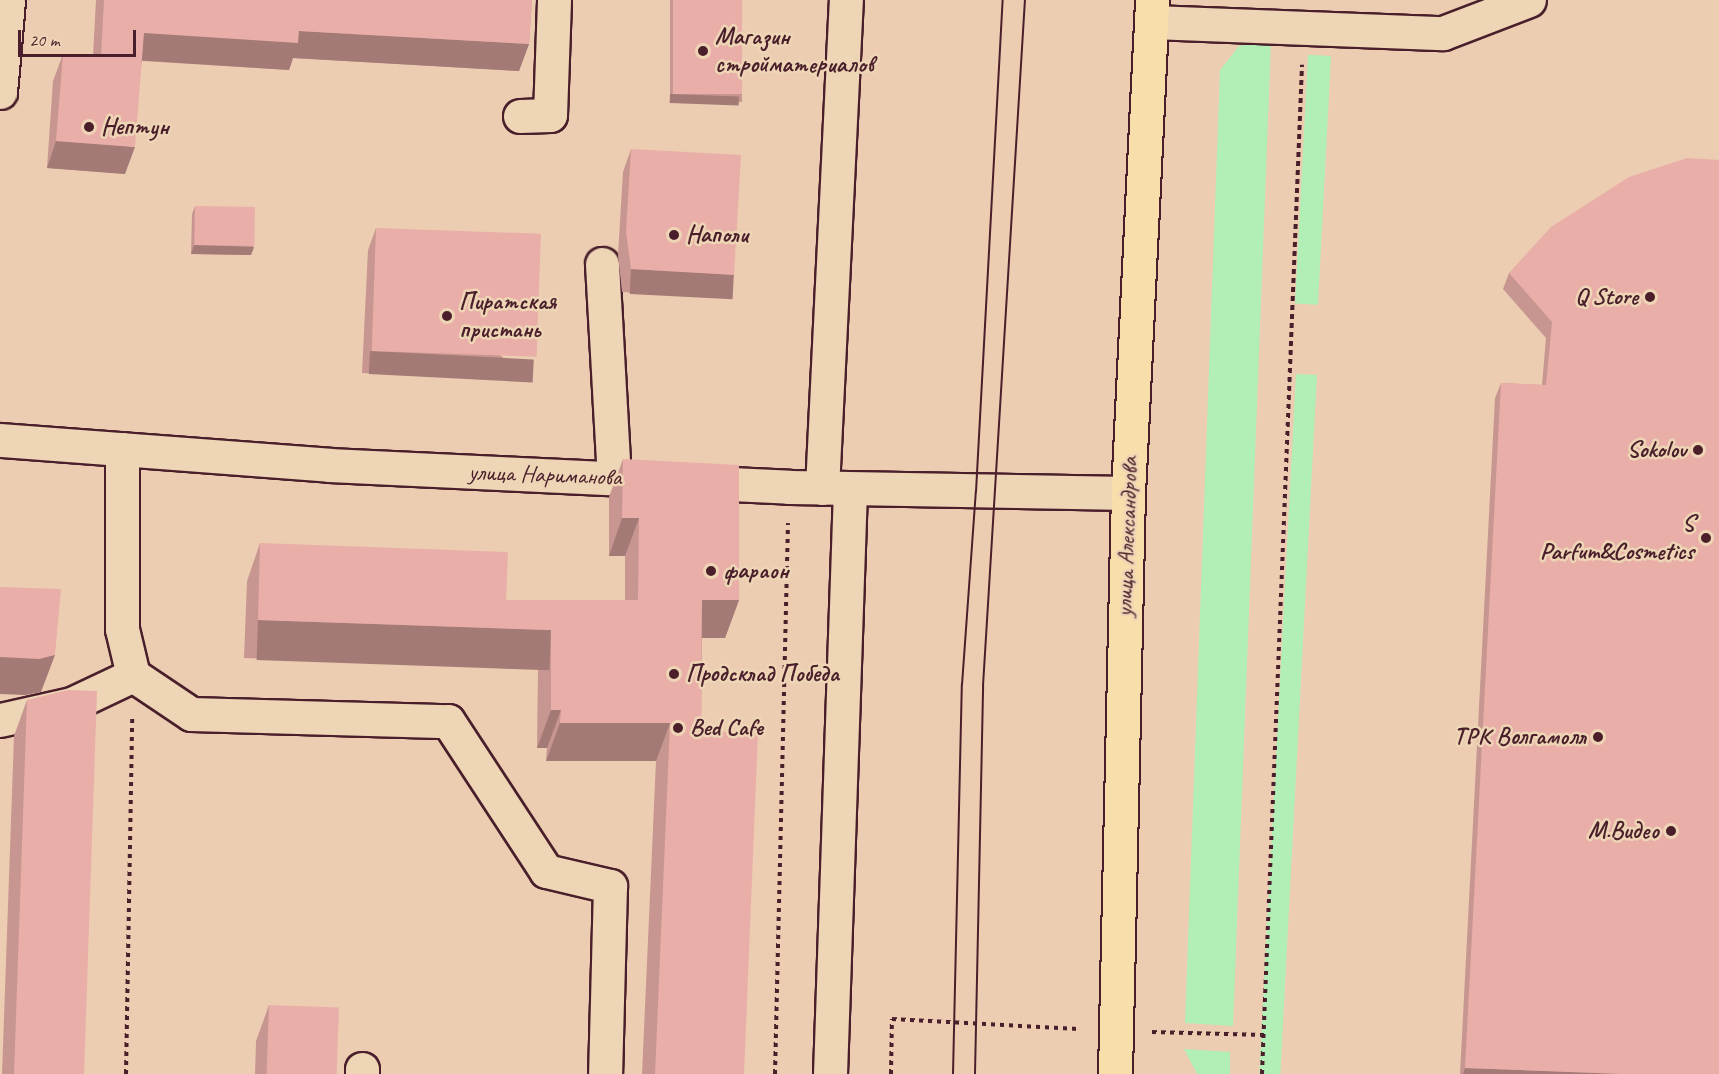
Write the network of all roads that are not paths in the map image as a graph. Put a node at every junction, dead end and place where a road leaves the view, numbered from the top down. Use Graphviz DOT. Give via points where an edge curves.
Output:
graph roads {
  1 [pos="8,0"];
  2 [pos="554,0"];
  3 [pos="846,0"];
  4 [pos="1528,0"];
  5 [pos="1152,11"];
  6 [pos="0,92"];
  7 [pos="520,116"];
  8 [pos="602,264"];
  9 [pos="0,440"];
  10 [pos="122,449"];
  11 [pos="614,478"];
  12 [pos="836,488"];
  13 [pos="1128,493"];
  14 [pos="133,675"];
  15 [pos="0,720"];
  16 [pos="605,1074"];
  17 [pos="830,1074"];
  18 [pos="1115,1074"];
  1 -- 6 [label="street"];
  2 -- 7 [label="street" via="550,115"];
  3 -- 12 [label="street"];
  4 -- 5 [label="street" via="1443,33 1304,28"];
  5 -- 13 [label="main road, улица Александрова"];
  8 -- 11 [label="street"];
  9 -- 10 [label="street, улица Нариманова"];
  10 -- 11 [label="street, улица Нариманова" via="329,465"];
  10 -- 14 [label="street" via="122,629"];
  11 -- 12 [label="street, улица Нариманова"];
  12 -- 13 [label="street, улица Нариманова"];
  12 -- 17 [label="street"];
  13 -- 18 [label="main road, улица Александрова"];
  14 -- 15 [label="street" via="72,704"];
  14 -- 16 [label="street" via="191,714 448,721 546,871 610,886"];
}
